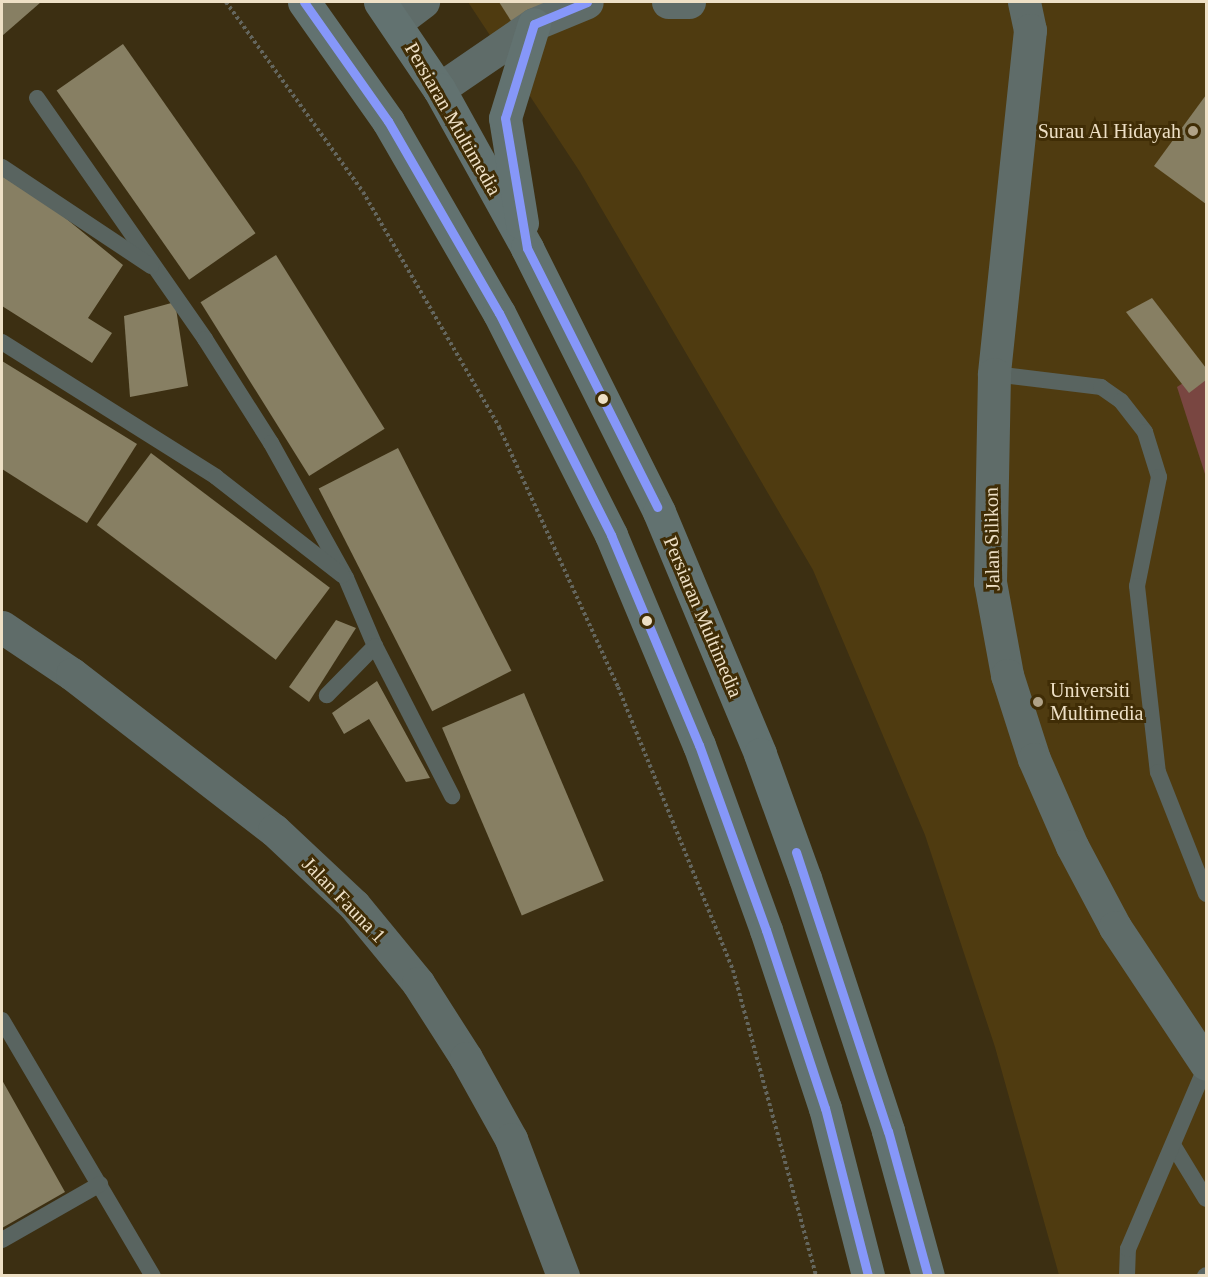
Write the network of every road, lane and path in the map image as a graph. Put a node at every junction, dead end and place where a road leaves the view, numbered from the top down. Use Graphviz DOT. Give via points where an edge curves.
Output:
graph roads {
  1 [pos="226,2"];
  2 [pos="304,2"];
  3 [pos="423,2"];
  4 [pos="587,2"];
  5 [pos="668,2"];
  6 [pos="688,2"];
  7 [pos="1024,2"];
  8 [pos="388,11"];
  9 [pos="534,24"];
  10 [pos="439,89"];
  11 [pos="37,98"];
  12 [pos="2,167"];
  13 [pos="526,248"];
  14 [pos="160,273"];
  15 [pos="2,342"];
  16 [pos="994,374"];
  17 [pos="346,578"];
  18 [pos="2,627"];
  19 [pos="375,646"];
  20 [pos="327,695"];
  21 [pos="452,796"];
  22 [pos="1206,894"];
  23 [pos="2,1020"];
  24 [pos="1206,1065"];
  25 [pos="1173,1144"];
  26 [pos="100,1184"];
  27 [pos="1206,1199"];
  28 [pos="2,1240"];
  29 [pos="153,1275"];
  30 [pos="563,1275"];
  31 [pos="816,1275"];
  32 [pos="868,1275"];
  33 [pos="928,1275"];
  34 [pos="1127,1275"];
  1 -- 31 [label="path" via="363,192 499,427 618,687 733,969"];
  2 -- 32 [label="main road" via="387,121 483,284 611,535 699,745 766,930 825,1108"];
  3 -- 8 [label="street"];
  4 -- 9 [label="street"];
  5 -- 6 [label="street"];
  7 -- 16 [label="street, Jalan Silikon" via="1030,30"];
  8 -- 10 [label="main road, Persiaran Multimedia"];
  9 -- 10 [label="street"];
  9 -- 13 [label="main road" via="505,118"];
  10 -- 13 [label="main road, Persiaran Multimedia"];
  11 -- 14 [label="lane"];
  12 -- 14 [label="lane"];
  13 -- 33 [label="main road, Persiaran Multimedia" via="659,512 760,754 847,1001"];
  14 -- 17 [label="lane" via="271,442"];
  15 -- 17 [label="lane" via="216,477"];
  16 -- 22 [label="lane" via="1101,387 1121,401 1145,432 1159,477 1137,586 1158,772"];
  16 -- 24 [label="street, Jalan Silikon" via="990,582 1007,675 1034,759 1072,846 1115,927"];
  17 -- 19 [label="lane"];
  18 -- 30 [label="street, Jalan Fauna 1" via="72,674 274,830 354,905 418,983 471,1068 511,1139"];
  19 -- 20 [label="lane"];
  19 -- 21 [label="lane"];
  23 -- 26 [label="lane"];
  24 -- 25 [label="lane"];
  25 -- 27 [label="lane"];
  25 -- 34 [label="lane" via="1128,1250"];
  26 -- 28 [label="lane"];
  26 -- 29 [label="lane"];
}
